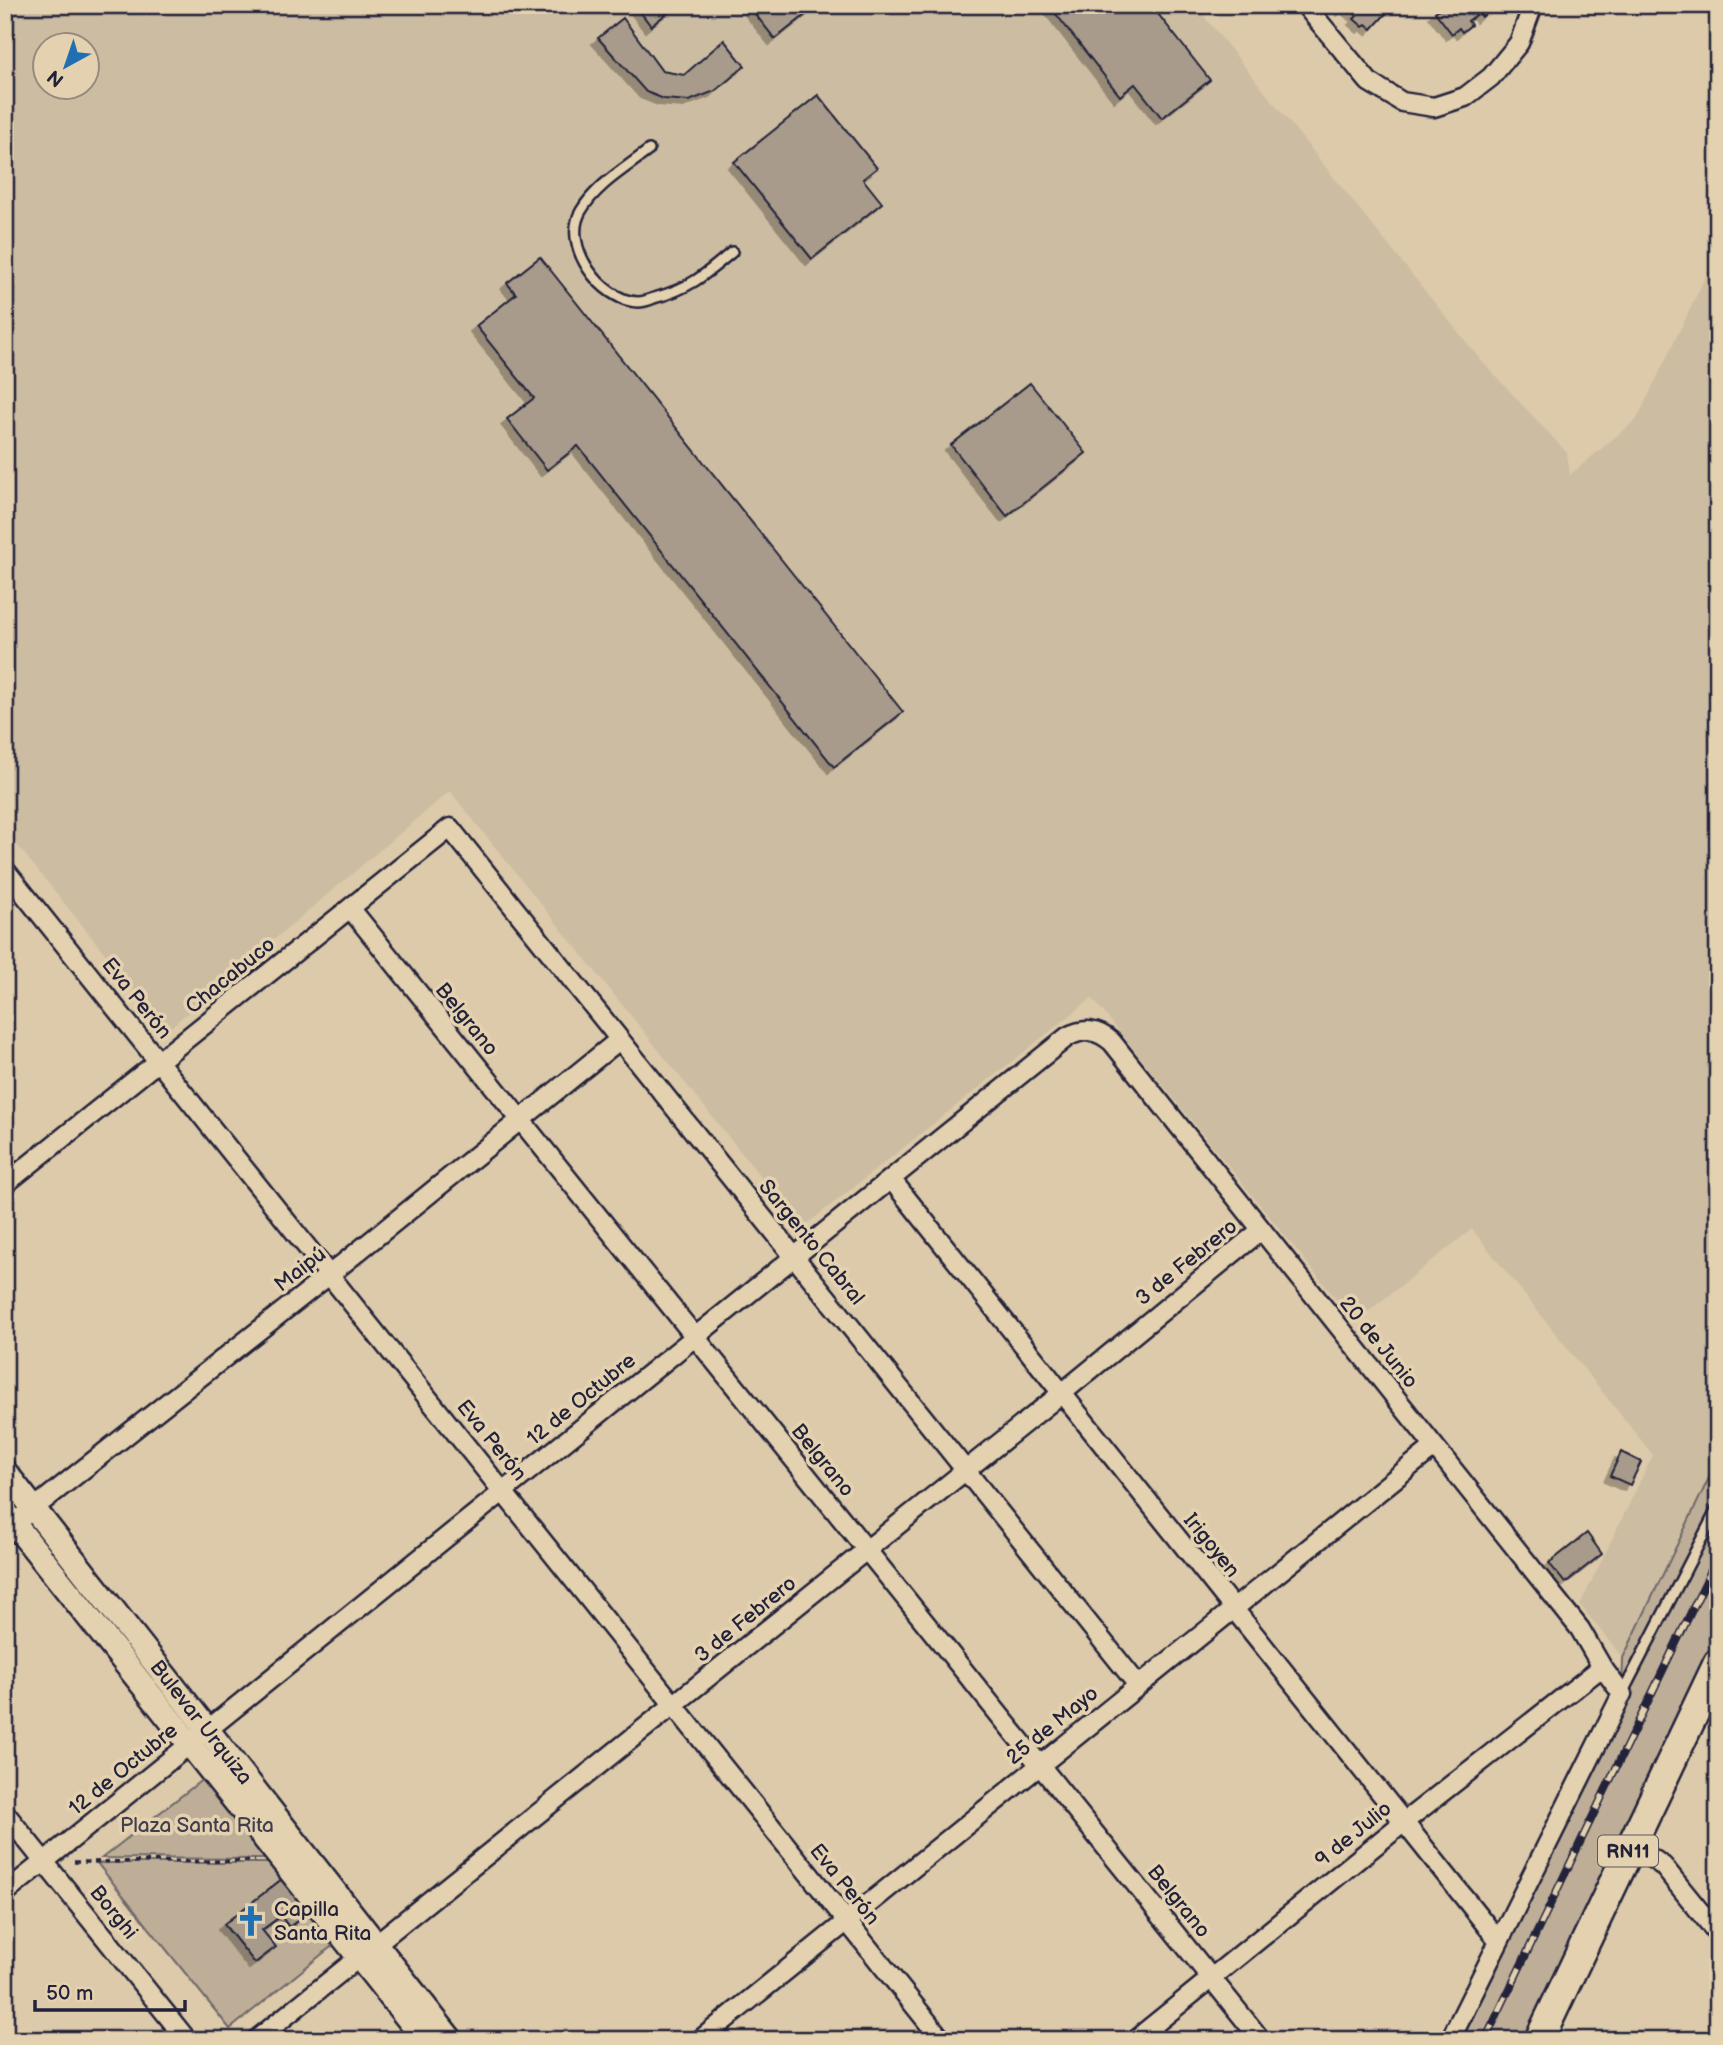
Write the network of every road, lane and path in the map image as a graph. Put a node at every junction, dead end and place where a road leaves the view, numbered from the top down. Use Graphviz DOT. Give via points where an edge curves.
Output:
graph roads {
  1 [pos="1305,5"];
  2 [pos="1534,5"];
  3 [pos="649,150"];
  4 [pos="732,252"];
  5 [pos="450,828"];
  6 [pos="5,870"];
  7 [pos="350,908"];
  8 [pos="1091,1031"];
  9 [pos="620,1040"];
  10 [pos="159,1061"];
  11 [pos="519,1121"];
  12 [pos="891,1179"];
  13 [pos="5,1184"];
  14 [pos="1260,1231"];
  15 [pos="794,1257"];
  16 [pos="329,1275"];
  17 [pos="694,1337"];
  18 [pos="1062,1393"];
  19 [pos="1434,1447"];
  20 [pos="966,1470"];
  21 [pos="5,1472"];
  22 [pos="503,1491"];
  23 [pos="34,1507"];
  24 [pos="1718,1507"];
  25 [pos="8,1522"];
  26 [pos="866,1550"];
  27 [pos="1233,1608"];
  28 [pos="1718,1663"];
  29 [pos="1602,1667"];
  30 [pos="1138,1685"];
  31 [pos="1622,1693"];
  32 [pos="673,1706"];
  33 [pos="207,1730"];
  34 [pos="189,1745"];
  35 [pos="1039,1765"];
  36 [pos="5,1814"];
  37 [pos="1404,1822"];
  38 [pos="1631,1844"];
  39 [pos="282,1861"];
  40 [pos="44,1862"];
  41 [pos="5,1893"];
  42 [pos="847,1922"];
  43 [pos="1718,1934"];
  44 [pos="1498,1940"];
  45 [pos="367,1951"];
  46 [pos="1211,1978"];
  47 [pos="187,2040"];
  48 [pos="256,2040"];
  49 [pos="425,2040"];
  50 [pos="451,2040"];
  51 [pos="700,2040"];
  52 [pos="942,2040"];
  53 [pos="1135,2040"];
  54 [pos="1261,2040"];
  55 [pos="1450,2040"];
  56 [pos="1539,2040"];
  1 -- 2 [label="street" via="1369,82 1402,102 1434,107 1465,97 1491,77 1519,43"];
  3 -- 4 [label="lane" via="597,190 579,213 575,243 590,273 615,297 639,302 699,280"];
  5 -- 7 [label="street, Chacabuco"];
  5 -- 9 [label="street, Sargento Cabral"];
  6 -- 10 [label="street, Eva Perón"];
  7 -- 10 [label="street, Chacabuco"];
  7 -- 11 [label="street, Belgrano"];
  8 -- 12 [label="street, 12 de Octubre" via="1080,1030 1067,1037"];
  8 -- 14 [label="street, 20 de Junio" via="1112,1042"];
  9 -- 11 [label="street, Maipú"];
  9 -- 15 [label="street, Sargento Cabral"];
  10 -- 13 [label="street, Chacabuco"];
  10 -- 16 [label="street, Eva Perón"];
  11 -- 16 [label="street, Maipú"];
  11 -- 17 [label="street, Belgrano"];
  12 -- 15 [label="street, 12 de Octubre"];
  12 -- 18 [label="street, Irigoyen"];
  14 -- 18 [label="street, 3 de Febrero"];
  14 -- 19 [label="street, 20 de Junio"];
  15 -- 17 [label="street, 12 de Octubre"];
  15 -- 20 [label="street, Sargento Cabral"];
  16 -- 22 [label="street, Eva Perón"];
  16 -- 23 [label="street, Maipú"];
  17 -- 22 [label="street, 12 de Octubre"];
  17 -- 26 [label="street, Belgrano"];
  18 -- 20 [label="street, 3 de Febrero"];
  18 -- 27 [label="street, Irigoyen"];
  19 -- 27 [label="street, 25 de Mayo"];
  19 -- 29 [label="street, 20 de Junio" via="1580,1629"];
  20 -- 26 [label="street, 3 de Febrero"];
  20 -- 30 [label="street, Sargento Cabral"];
  21 -- 23 [label="street, Bulevar Urquiza"];
  22 -- 32 [label="street, Eva Perón"];
  22 -- 33 [label="street, 12 de Octubre"];
  23 -- 25 [label="street, Maipú"];
  23 -- 33 [label="street, Bulevar Urquiza"];
  24 -- 31 [label="lane"];
  25 -- 34 [label="street, Bulevar Urquiza"];
  26 -- 32 [label="street, 3 de Febrero"];
  26 -- 35 [label="street, Belgrano"];
  27 -- 30 [label="street, 25 de Mayo"];
  27 -- 37 [label="street, Irigoyen"];
  28 -- 38 [label="main road, RN11"];
  29 -- 31 [label="street, 20 de Junio"];
  29 -- 37 [label="street, 9 de Julio"];
  30 -- 35 [label="street, 25 de Mayo"];
  31 -- 44 [label="street"];
  32 -- 42 [label="street, Eva Perón"];
  32 -- 45 [label="street, 3 de Febrero"];
  33 -- 34 [label="street, 12 de Octubre"];
  33 -- 45 [label="street, Bulevar Urquiza"];
  34 -- 39 [label="street, Bulevar Urquiza"];
  34 -- 40 [label="street, 12 de Octubre"];
  35 -- 42 [label="street, 25 de Mayo"];
  35 -- 46 [label="street, Belgrano"];
  36 -- 40 [label="street, Borghi"];
  37 -- 44 [label="street, Irigoyen"];
  37 -- 46 [label="street, 9 de Julio"];
  38 -- 43 [label="street" via="1662,1866"];
  38 -- 56 [label="main road, RN11"];
  39 -- 40 [label="path"];
  39 -- 45 [label="street, Bulevar Urquiza"];
  40 -- 41 [label="street, 12 de Octubre"];
  40 -- 47 [label="street, Borghi"];
  42 -- 51 [label="street, 25 de Mayo"];
  42 -- 52 [label="street, Eva Perón"];
  44 -- 55 [label="street"];
  45 -- 48 [label="street, 3 de Febrero"];
  45 -- 49 [label="street, Bulevar Urquiza"];
  45 -- 50 [label="street, Bulevar Urquiza"];
  46 -- 53 [label="street, 9 de Julio"];
  46 -- 54 [label="street, Belgrano"];
}
